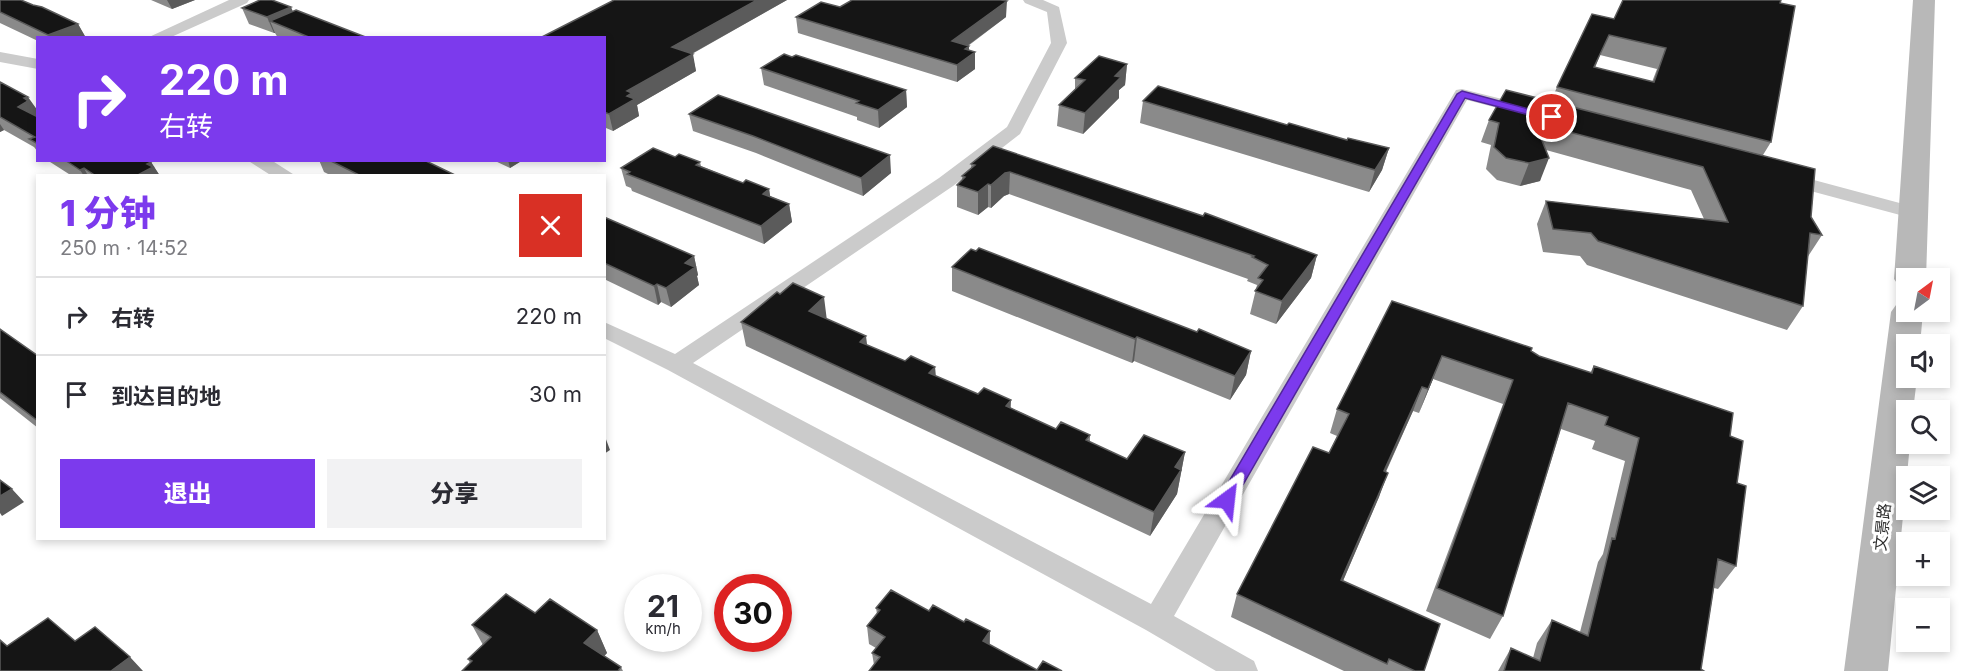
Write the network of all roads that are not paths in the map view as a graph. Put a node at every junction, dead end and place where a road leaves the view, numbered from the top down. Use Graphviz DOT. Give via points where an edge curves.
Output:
graph roads {
  1 [pos="242,0"];
  2 [pos="1030,0"];
  3 [pos="1924,0"];
  4 [pos="160,36"];
  5 [pos="0,57"];
  6 [pos="36,64"];
  7 [pos="1552,117"];
  8 [pos="260,162"];
  9 [pos="283,174"];
  10 [pos="1768,174"];
  11 [pos="1915,213"];
  12 [pos="1912,268"];
  13 [pos="1906,322"];
  14 [pos="606,330"];
  15 [pos="676,364"];
  16 [pos="1156,621"];
  17 [pos="1243,671"];
  18 [pos="1866,671"];
  1 -- 4 [label="street"];
  2 -- 15 [label="street" via="1054,10 1059,43 1014,130 946,183"];
  3 -- 11 [label="main road"];
  5 -- 6 [label="street"];
  7 -- 16 [label="street" via="1462,94"];
  8 -- 9 [label="street"];
  10 -- 11 [label="street"];
  11 -- 12 [label="main road"];
  13 -- 18 [label="main road, 文景路"];
  14 -- 15 [label="street"];
  15 -- 16 [label="street"];
  16 -- 17 [label="street"];
}
